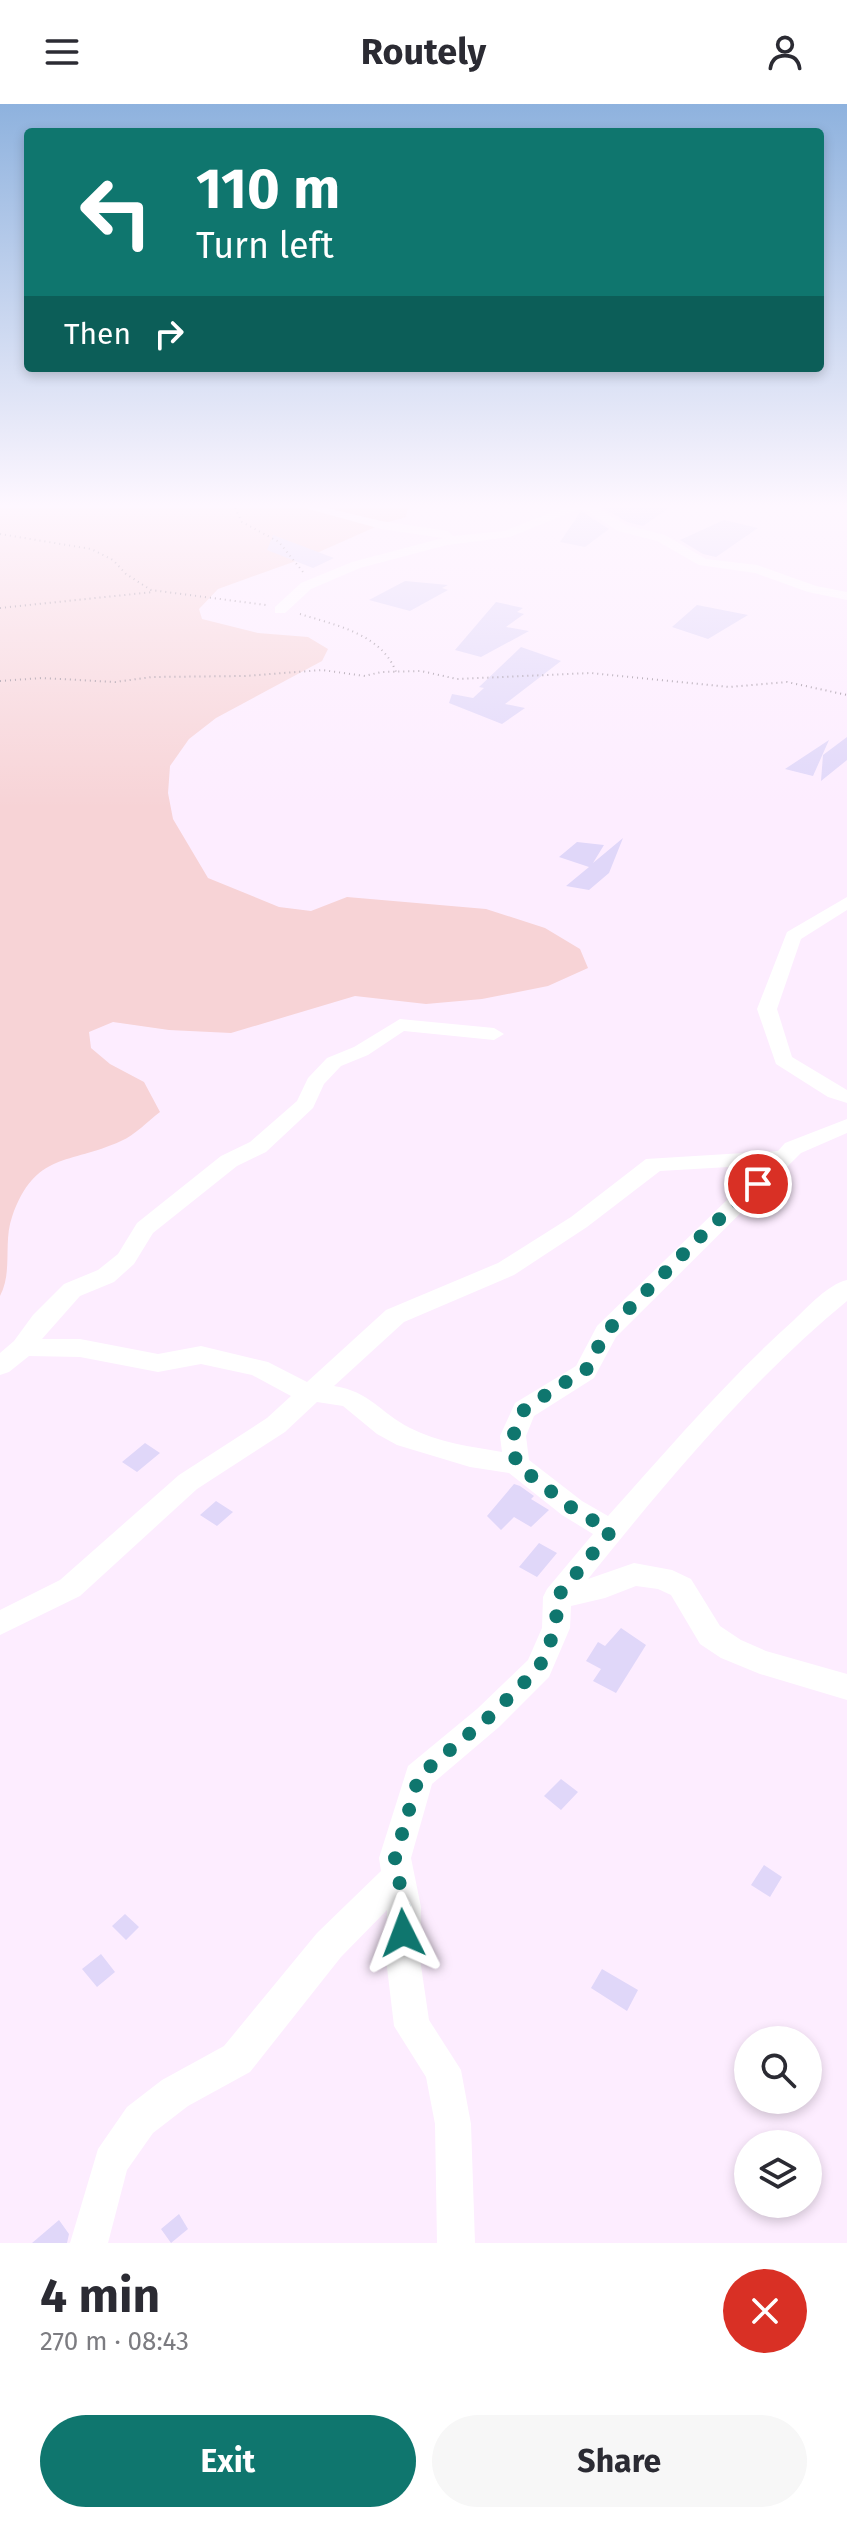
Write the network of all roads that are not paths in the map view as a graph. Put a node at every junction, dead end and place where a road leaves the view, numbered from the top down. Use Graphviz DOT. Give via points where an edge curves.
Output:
graph roads {
  1 [pos="282,608"];
  2 [pos="280,610"];
  3 [pos="847,902"];
  4 [pos="494,1034"];
  5 [pos="847,1097"];
  6 [pos="847,1125"];
  7 [pos="783,1157"];
  8 [pos="847,1288"];
  9 [pos="23,1347"];
  10 [pos="0,1366"];
  11 [pos="310,1392"];
  12 [pos="516,1464"];
  13 [pos="611,1531"];
  14 [pos="557,1597"];
  15 [pos="0,1623"];
  16 [pos="847,1687"];
  17 [pos="398,1877"];
  18 [pos="89,2243"];
  19 [pos="456,2243"];
  1 -- 2 [label="street"];
  3 -- 5 [label="street" via="793,936 767,1009 783,1060"];
  4 -- 9 [label="street" via="400,1025 334,1062 315,1082 306,1104 258,1147 229,1161 145,1228 126,1259 106,1276 72,1290"];
  6 -- 7 [label="street"];
  7 -- 11 [label="street" via="654,1164 506,1269 395,1316"];
  7 -- 12 [label="street" via="606,1332 585,1372 524,1410 513,1436"];
  8 -- 13 [label="street" via="703,1425"];
  9 -- 10 [label="street"];
  9 -- 11 [label="street" via="80,1348 158,1363 201,1355 259,1368"];
  11 -- 12 [label="street" via="350,1398 406,1438"];
  11 -- 15 [label="street" via="276,1425 188,1482 70,1588"];
  12 -- 13 [label="street"];
  13 -- 14 [label="street"];
  14 -- 16 [label="street" via="605,1587 634,1574 662,1578 681,1587 710,1635 731,1649"];
  14 -- 17 [label="street" via="556,1628 539,1668 419,1776 395,1858"];
  17 -- 18 [label="street" via="329,1945 237,2059 175,2093 140,2120 111,2162"];
  17 -- 19 [label="street" via="412,2026 443,2070 453,2124"];
}
